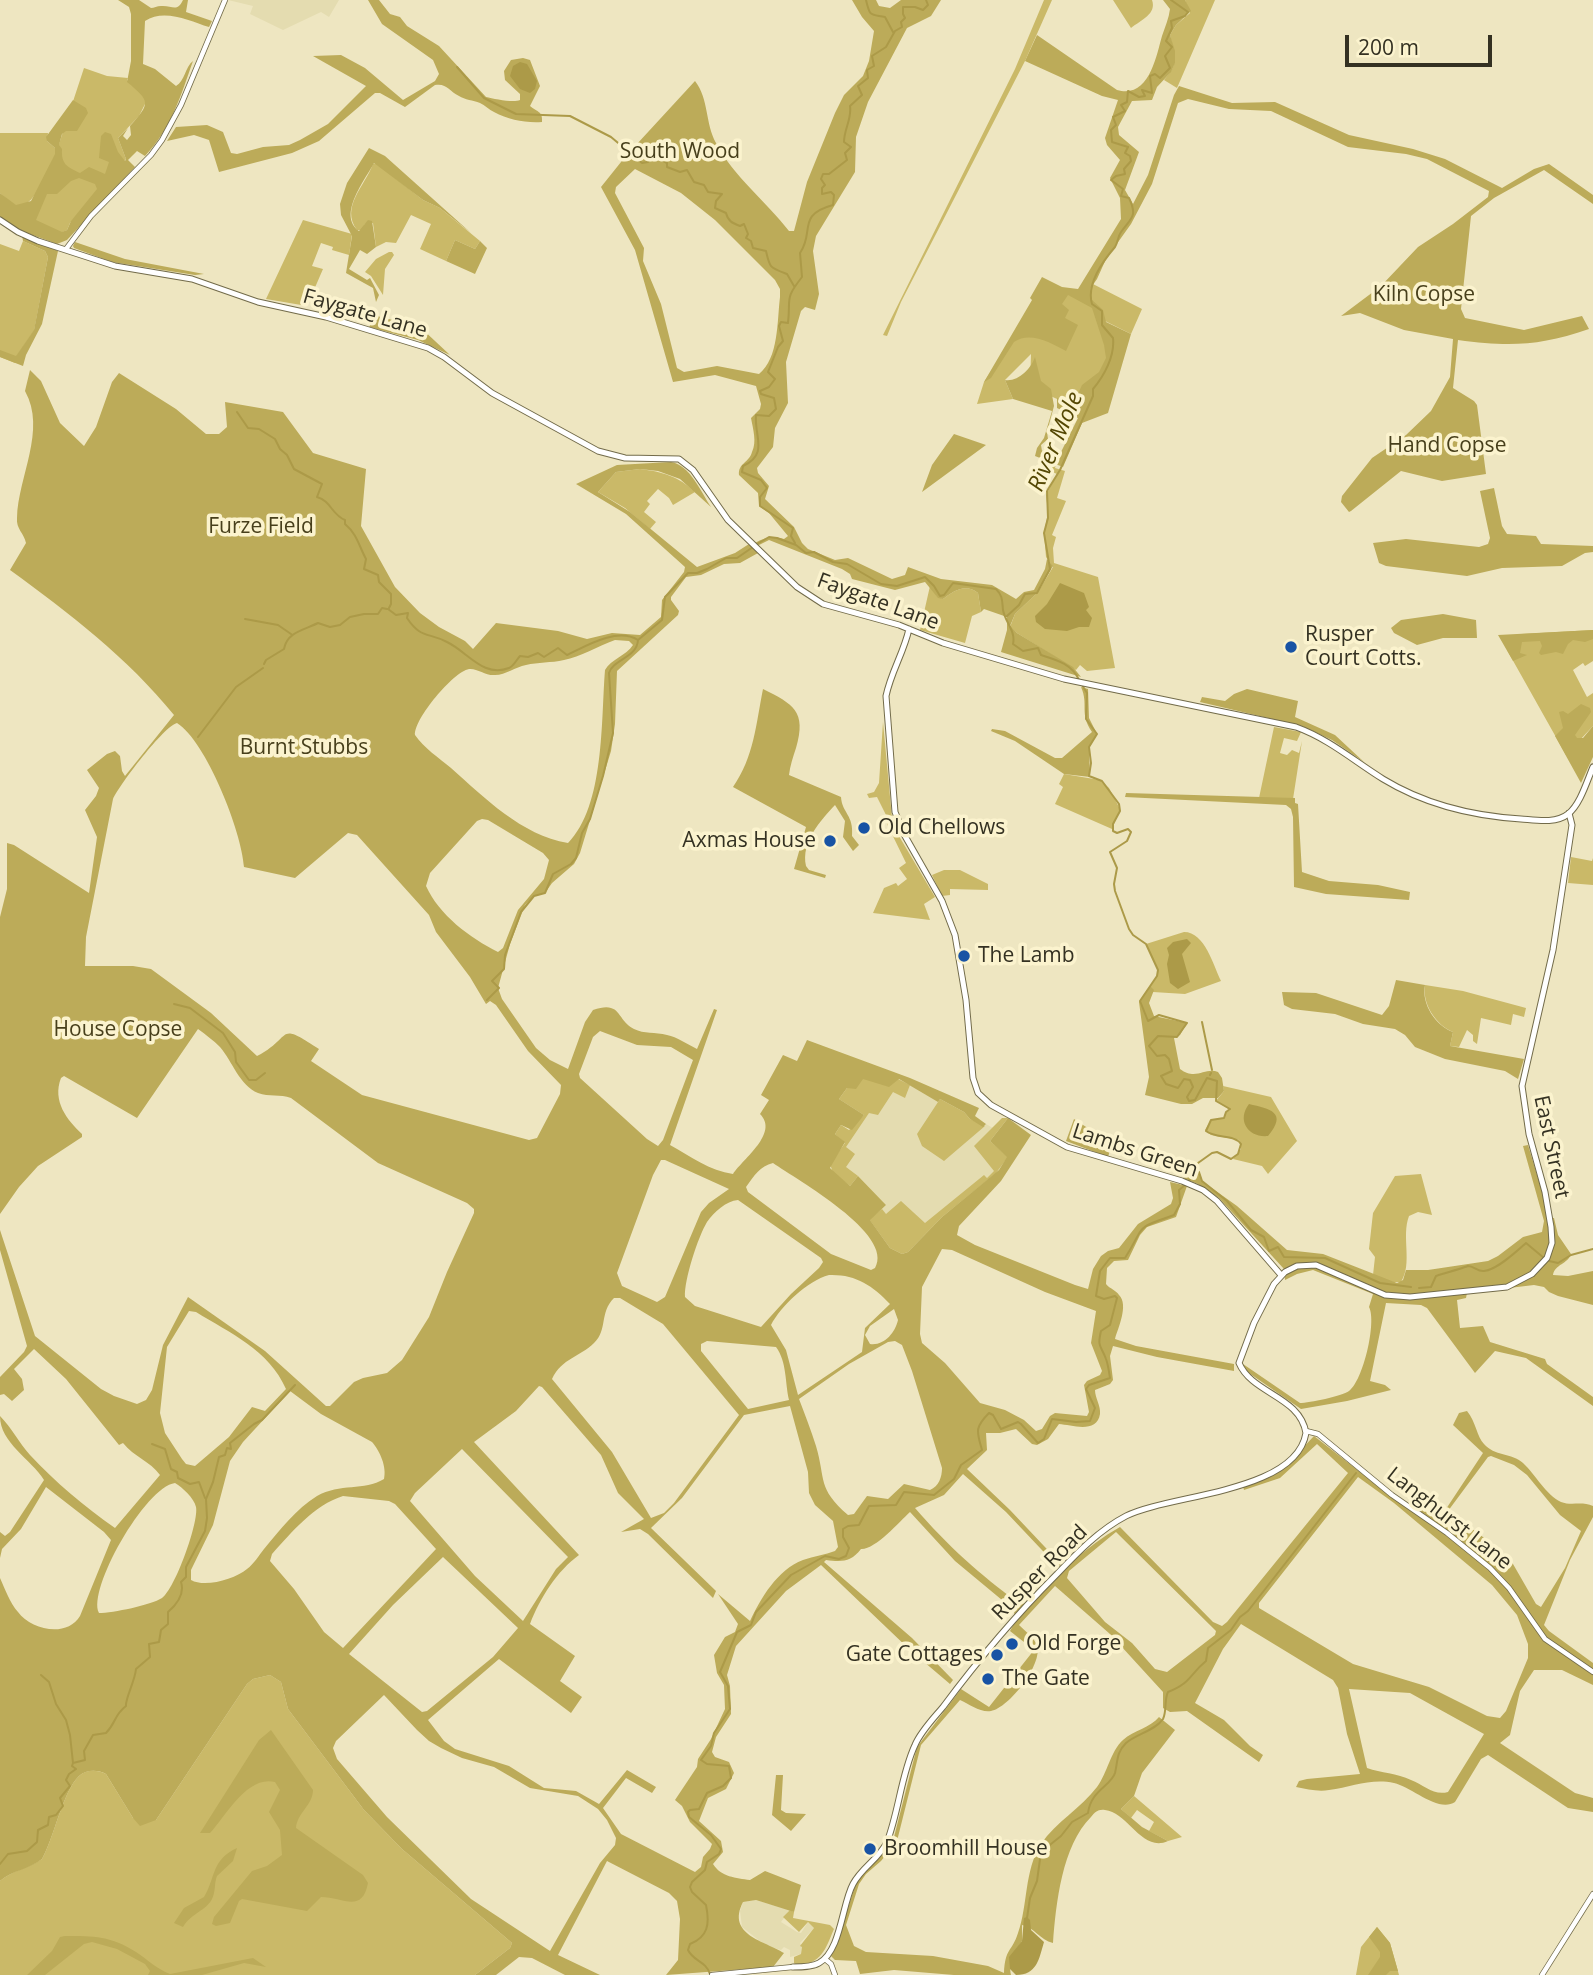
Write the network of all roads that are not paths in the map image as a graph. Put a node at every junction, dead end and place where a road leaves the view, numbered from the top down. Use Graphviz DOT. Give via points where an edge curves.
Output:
graph roads {
  1 [pos="225,0"];
  2 [pos="0,220"];
  3 [pos="66,249"];
  4 [pos="909,629"];
  5 [pos="1593,767"];
  6 [pos="1569,813"];
  7 [pos="1281,1275"];
  8 [pos="1306,1431"];
  9 [pos="1593,1672"];
  10 [pos="1593,1894"];
  11 [pos="825,1959"];
  12 [pos="793,1967"];
  13 [pos="714,1975"];
  14 [pos="835,1975"];
  15 [pos="1542,1975"];
  1 -- 3 [label="street" via="169,129"];
  2 -- 3 [label="street, Faygate Lane"];
  3 -- 4 [label="street, Faygate Lane" via="119,267 192,279 432,350 495,395 596,450 622,457 683,461 722,513 801,590 817,601"];
  4 -- 6 [label="street, Faygate Lane" via="1080,682 1296,727 1328,741 1393,785 1449,807 1539,821"];
  4 -- 7 [label="street, Lambs Green" via="886,696 893,802 955,935 978,1093 991,1105 1067,1147 1207,1192"];
  5 -- 6 [label="street, East Street"];
  6 -- 7 [label="street, East Street" via="1572,825 1553,950 1522,1086 1550,1219 1552,1243 1546,1259 1532,1274 1507,1287 1410,1297 1385,1295 1316,1265 1297,1266"];
  7 -- 8 [label="street" via="1239,1363 1246,1375 1295,1411"];
  8 -- 9 [label="street, Langhurst Lane" via="1318,1434 1480,1560 1510,1588 1545,1639"];
  8 -- 11 [label="street, Rusper Road" via="1297,1451 1270,1474 1140,1511 1110,1526 992,1643 916,1742 887,1842 853,1884"];
  10 -- 15 [label="street"];
  11 -- 12 [label="street" via="817,1965"];
  11 -- 14 [label="street"];
  12 -- 13 [label="street"];
}
